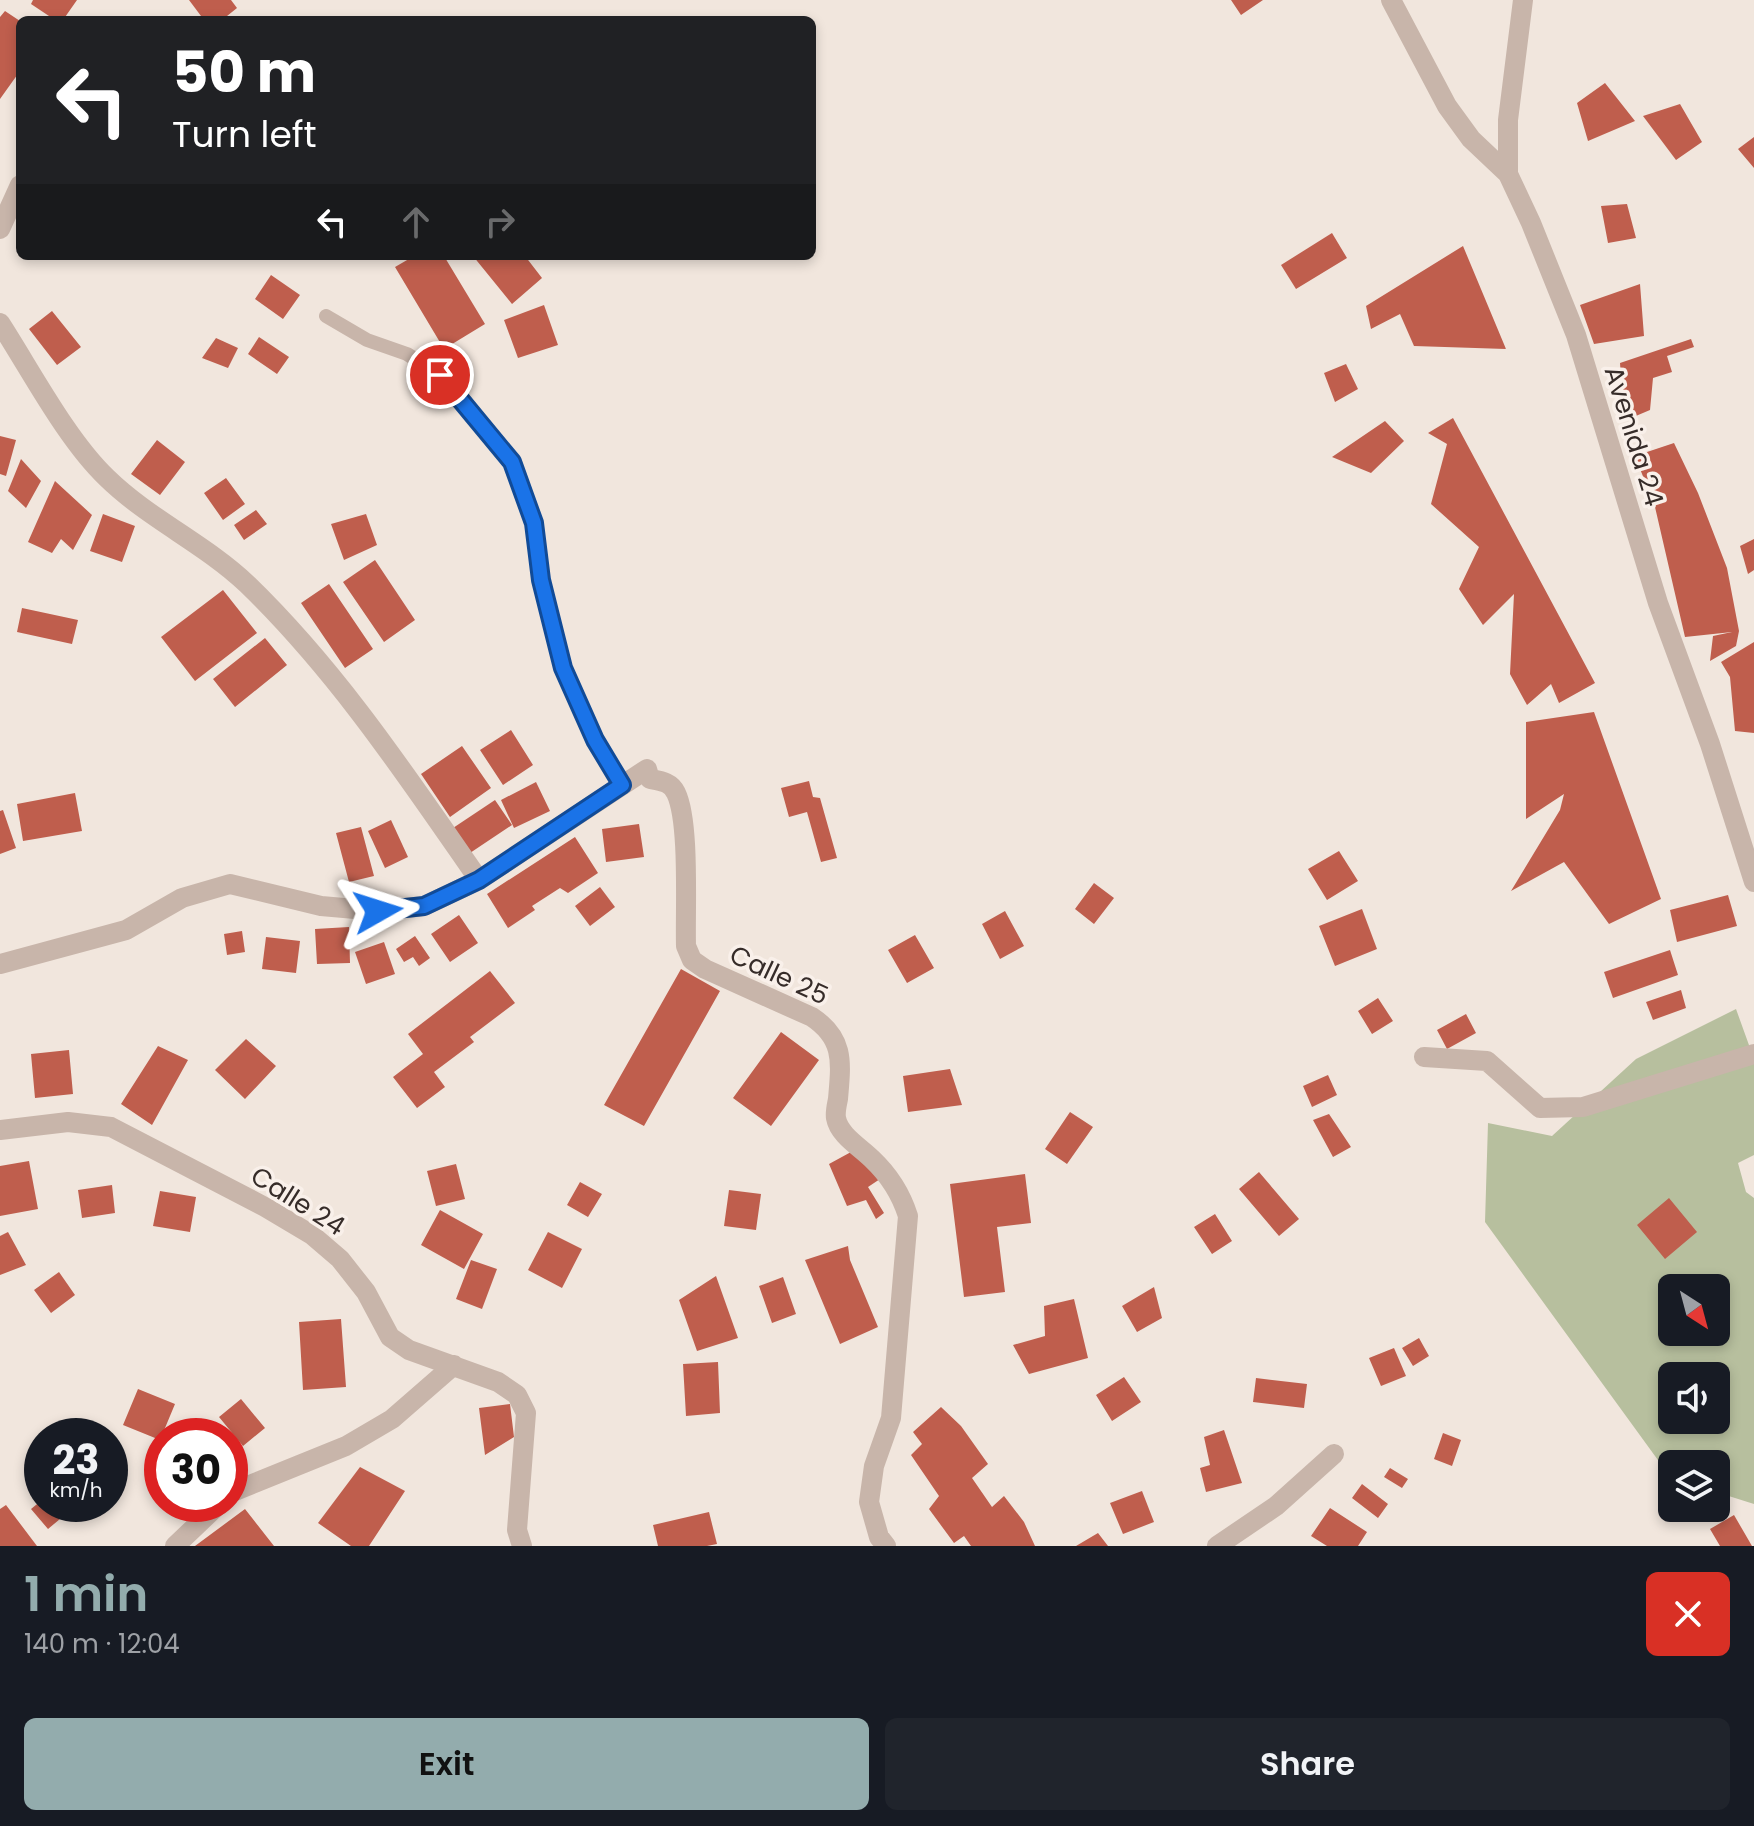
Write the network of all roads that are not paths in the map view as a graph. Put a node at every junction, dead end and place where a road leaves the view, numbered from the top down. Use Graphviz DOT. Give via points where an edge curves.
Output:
graph roads {
  1 [pos="1391,0"];
  2 [pos="1523,0"];
  3 [pos="1508,174"];
  4 [pos="16,194"];
  5 [pos="0,229"];
  6 [pos="326,316"];
  7 [pos="0,323"];
  8 [pos="622,785"];
  9 [pos="1745,822"];
  10 [pos="479,880"];
  11 [pos="1754,882"];
  12 [pos="0,964"];
  13 [pos="1754,1054"];
  14 [pos="1424,1057"];
  15 [pos="0,1130"];
  16 [pos="454,1365"];
  17 [pos="1334,1454"];
  18 [pos="248,1486"];
  19 [pos="200,1522"];
  20 [pos="175,1546"];
  21 [pos="522,1546"];
  22 [pos="886,1546"];
  23 [pos="1217,1546"];
  1 -- 3 [label="street, Avenida 24" via="1455,117"];
  2 -- 3 [label="street" via="1508,120"];
  3 -- 9 [label="street, Avenida 24" via="1576,335 1658,603"];
  4 -- 5 [label="street"];
  6 -- 8 [label="lane" via="440,375 512,462 534,523 541,580 563,668"];
  7 -- 10 [label="street" via="84,454 108,480 245,582 288,626 380,738"];
  8 -- 10 [label="street"];
  8 -- 22 [label="street, Calle 25" via="647,769 650,779 666,782 676,792 684,824 686,946 692,960 826,1026 838,1044 836,1118 902,1195 908,1216 891,1418 874,1466 869,1502"];
  9 -- 11 [label="street, Avenida 24"];
  10 -- 12 [label="street" via="424,906 378,911 321,906 230,884 182,898 126,930"];
  13 -- 14 [label="street" via="1583,1107 1540,1108 1487,1061"];
  15 -- 16 [label="street, Calle 24" via="68,1122 111,1127 312,1235 366,1292 390,1337 409,1350"];
  16 -- 18 [label="street" via="392,1419 346,1446"];
  16 -- 21 [label="street, Calle 24" via="498,1382 517,1395 526,1413 517,1530"];
  17 -- 23 [label="street" via="1276,1506"];
  19 -- 20 [label="street"];
}
